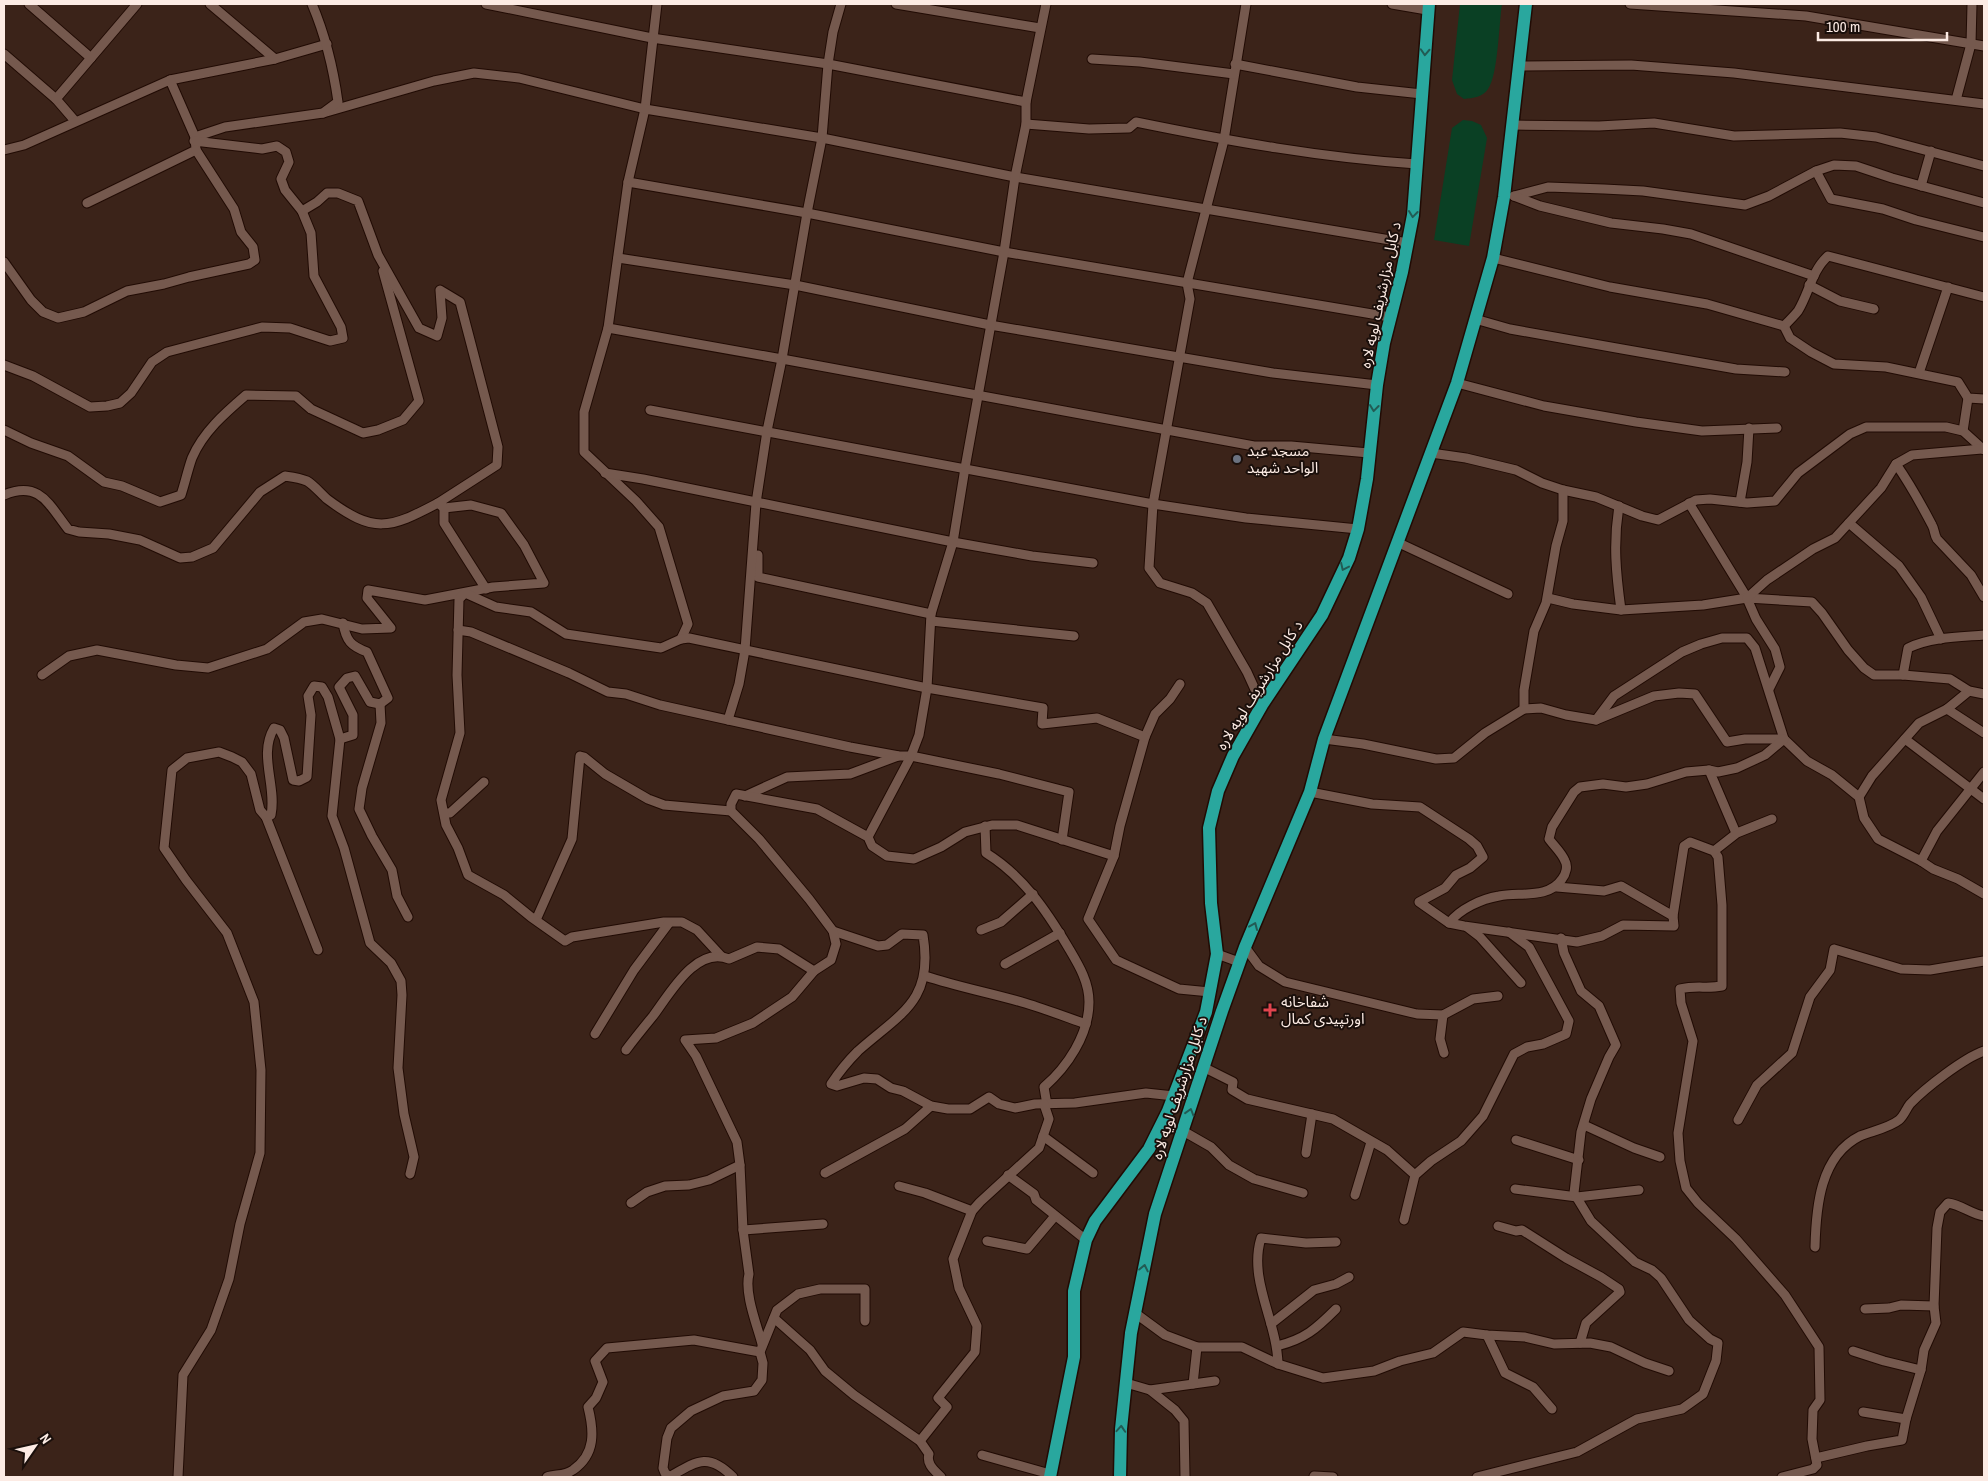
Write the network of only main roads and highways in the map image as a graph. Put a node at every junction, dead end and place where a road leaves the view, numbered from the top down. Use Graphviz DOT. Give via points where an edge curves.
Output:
graph roads {
  1 [pos="1526,4"];
  2 [pos="1428,7"];
  3 [pos="1050,1476"];
  4 [pos="1120,1477"];
  4 -- 1 [label="highway, د کابل مزارشریف لویه لاره, one-way" via="1121,1429 1134,1313 1155,1214 1239,962 1310,792 1324,739 1457,383 1509,197 1512,125"];
  2 -- 3 [label="highway, د کابل مزارشریف لویه لاره, one-way" via="1413,215 1377,385 1358,529 1322,615 1262,705 1233,756 1218,791 1209,828 1211,904 1217,954 1206,1012 1174,1096 1149,1149 1095,1221 1086,1240 1074,1290 1074,1357"];
}
